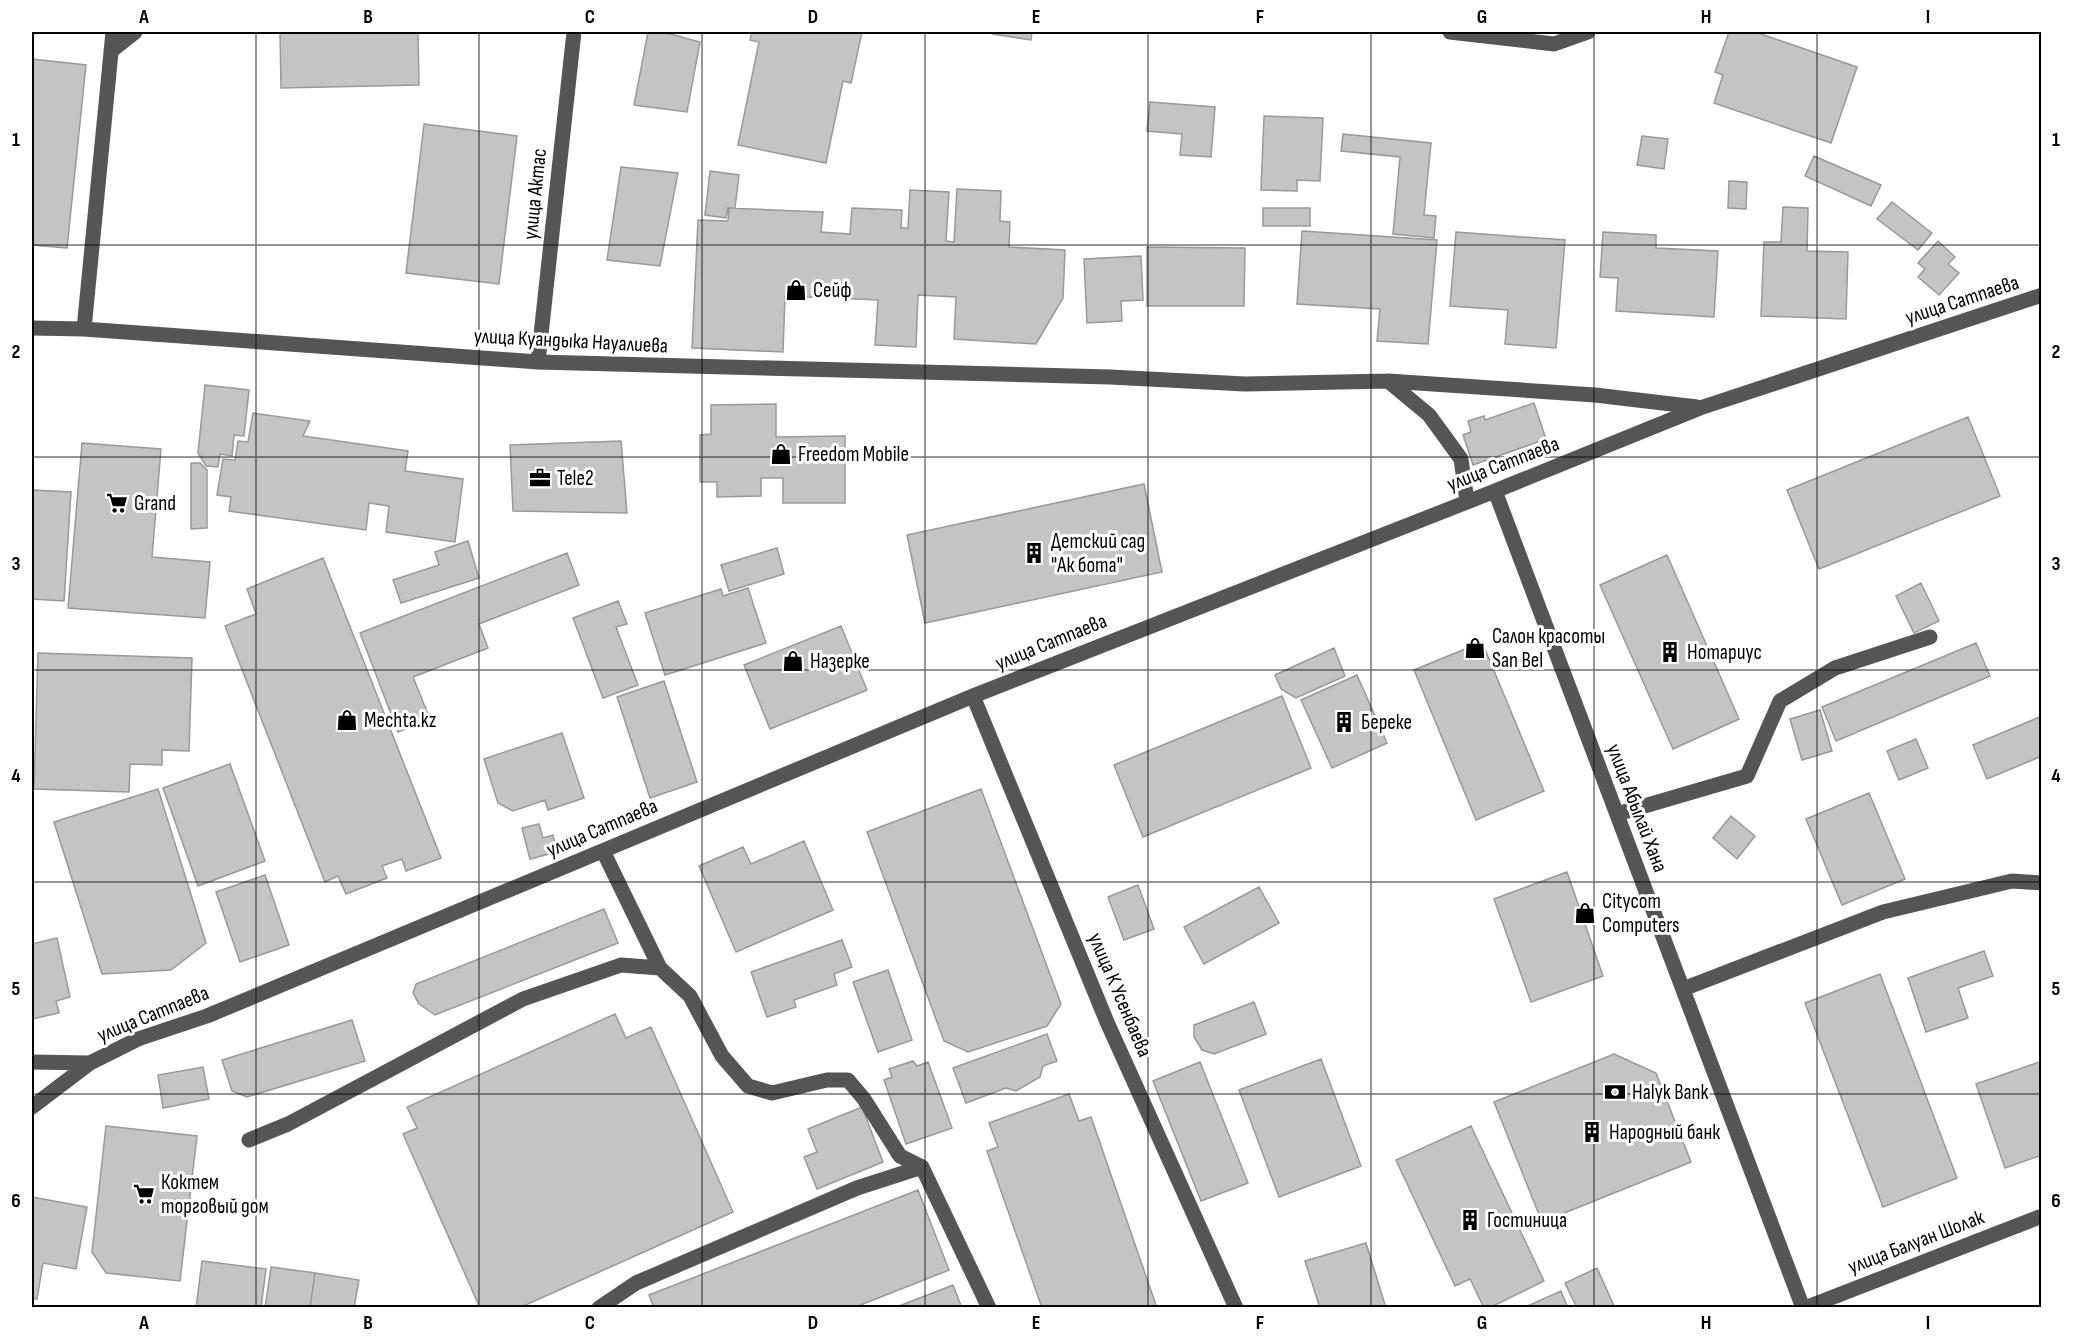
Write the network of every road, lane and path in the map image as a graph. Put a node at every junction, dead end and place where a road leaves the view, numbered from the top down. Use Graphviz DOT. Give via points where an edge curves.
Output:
graph roads {
  1 [pos="113,32"];
  2 [pos="135,32"];
  3 [pos="574,32"];
  4 [pos="1450,32"];
  5 [pos="1588,32"];
  6 [pos="111,51"];
  7 [pos="2042,295"];
  8 [pos="32,328"];
  9 [pos="84,329"];
  10 [pos="538,362"];
  11 [pos="1388,381"];
  12 [pos="1700,408"];
  13 [pos="1495,491"];
  14 [pos="1467,501"];
  15 [pos="1930,636"];
  16 [pos="973,696"];
  17 [pos="1617,814"];
  18 [pos="603,850"];
  19 [pos="2042,883"];
  20 [pos="660,968"];
  21 [pos="1683,989"];
  22 [pos="32,1062"];
  23 [pos="90,1063"];
  24 [pos="32,1107"];
  25 [pos="249,1140"];
  26 [pos="922,1167"];
  27 [pos="2042,1216"];
  28 [pos="599,1308"];
  29 [pos="989,1308"];
  30 [pos="1236,1308"];
  31 [pos="1804,1308"];
  1 -- 6 [label="street"];
  2 -- 6 [label="street"];
  3 -- 10 [label="street, улица Актас"];
  4 -- 5 [label="street" via="1554,44"];
  6 -- 9 [label="street"];
  7 -- 12 [label="street, улица Сатпаева"];
  8 -- 9 [label="street, улица Куандыка Науалиева"];
  9 -- 10 [label="street, улица Куандыка Науалиева"];
  10 -- 11 [label="street, улица Куандыка Науалиева" via="1245,384"];
  11 -- 12 [label="street, улица Куандыка Науалиева" via="1595,395"];
  11 -- 14 [label="street" via="1429,414 1461,459"];
  12 -- 13 [label="street, улица Сатпаева"];
  13 -- 14 [label="street, улица Сатпаева"];
  13 -- 17 [label="street, улица Абылай Хана"];
  14 -- 16 [label="street, улица Сатпаева"];
  15 -- 17 [label="street" via="1835,668 1780,701 1748,776"];
  16 -- 18 [label="street, улица Сатпаева"];
  16 -- 30 [label="street, улица К Усенбаева" via="1107,1022"];
  17 -- 21 [label="street, улица Абылай Хана"];
  18 -- 20 [label="street"];
  18 -- 23 [label="street, улица Сатпаева" via="207,1016 138,1039"];
  19 -- 21 [label="street" via="2012,881 1883,912"];
  20 -- 25 [label="street" via="621,965 523,999 288,1124"];
  20 -- 26 [label="street" via="690,996 722,1056 748,1086 772,1094 827,1080 848,1080 900,1156"];
  21 -- 31 [label="street, улица Абылай Хана"];
  22 -- 23 [label="street, улица Сатпаева"];
  23 -- 24 [label="street, улица Сатпаева"];
  26 -- 28 [label="street" via="857,1188 636,1283"];
  26 -- 29 [label="street"];
  27 -- 31 [label="street, улица Балуан Шолак"];
}
